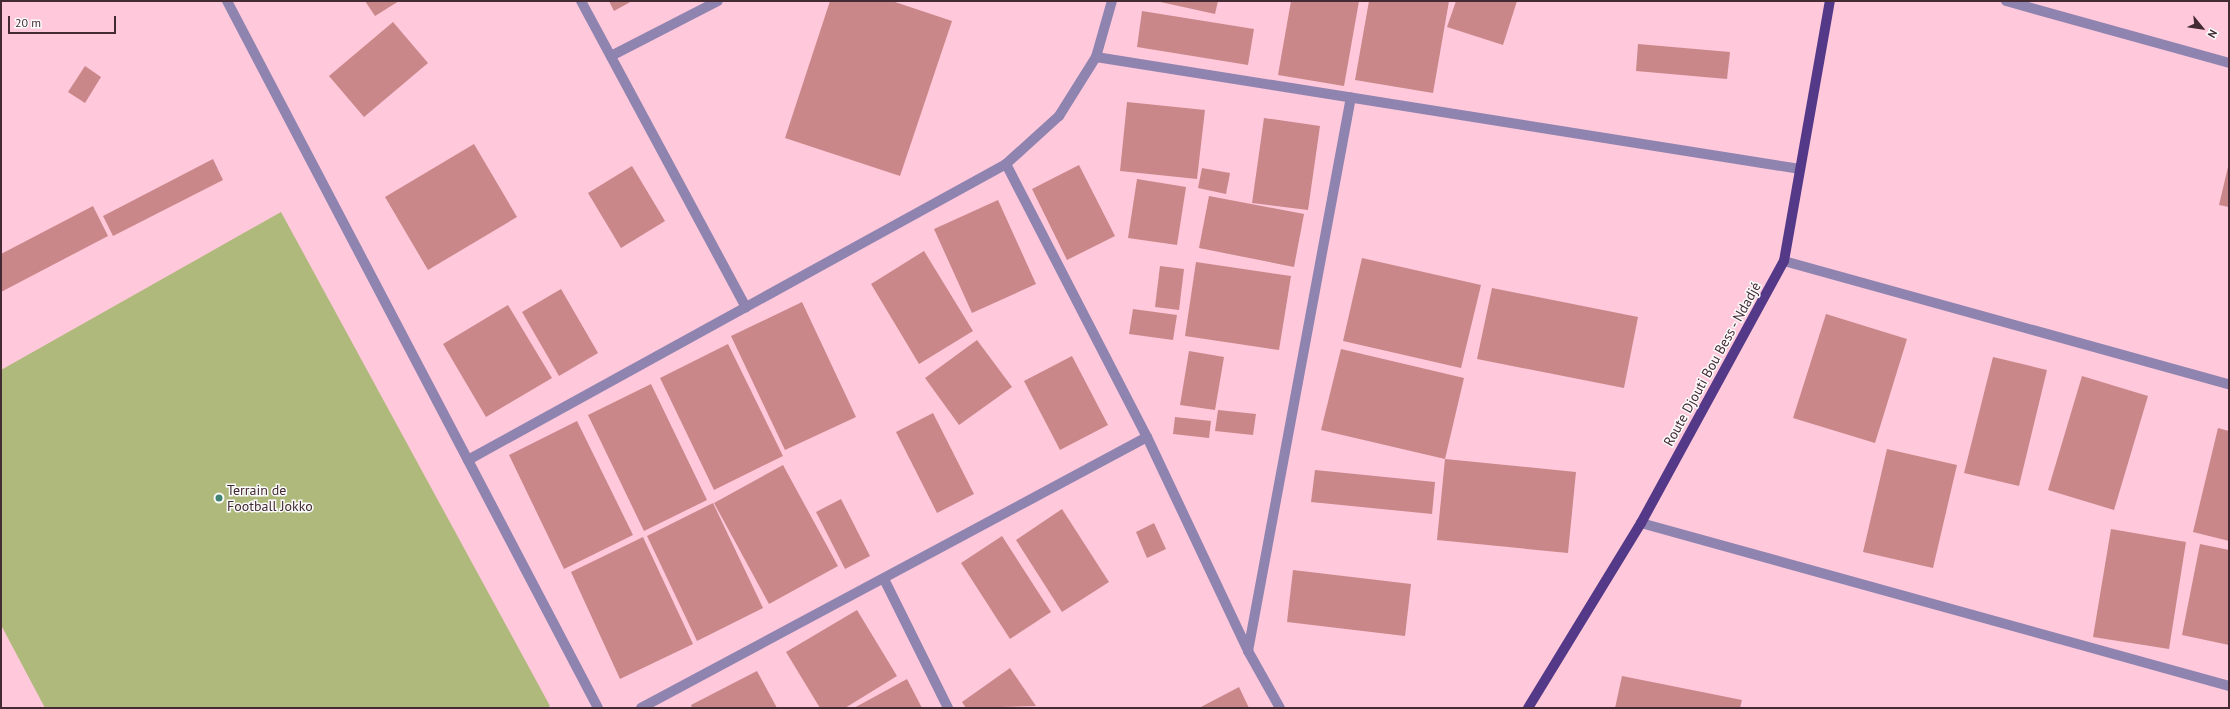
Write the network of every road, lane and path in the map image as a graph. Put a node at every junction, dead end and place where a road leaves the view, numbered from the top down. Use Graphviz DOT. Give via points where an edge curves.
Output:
graph roads {
  1 [pos="227,1"];
  2 [pos="581,1"];
  3 [pos="718,1"];
  4 [pos="1112,1"];
  5 [pos="1830,1"];
  6 [pos="2006,1"];
  7 [pos="611,56"];
  8 [pos="1096,57"];
  9 [pos="2229,63"];
  10 [pos="1351,97"];
  11 [pos="1006,164"];
  12 [pos="1800,169"];
  13 [pos="1784,261"];
  14 [pos="746,307"];
  15 [pos="2229,384"];
  16 [pos="1147,437"];
  17 [pos="468,460"];
  18 [pos="1641,523"];
  19 [pos="884,579"];
  20 [pos="1248,651"];
  21 [pos="2229,686"];
  22 [pos="598,708"];
  23 [pos="641,708"];
  24 [pos="948,708"];
  25 [pos="1280,708"];
  26 [pos="1528,708"];
  1 -- 17 [label="street"];
  2 -- 7 [label="street"];
  3 -- 7 [label="street"];
  4 -- 8 [label="street"];
  5 -- 12 [label="main road, Route Djouti Bou Bess - Ndadjé"];
  6 -- 9 [label="street"];
  7 -- 14 [label="street"];
  8 -- 10 [label="street"];
  8 -- 11 [label="street" via="1059,116"];
  10 -- 12 [label="street"];
  10 -- 20 [label="street"];
  11 -- 14 [label="street"];
  11 -- 16 [label="street"];
  12 -- 13 [label="main road, Route Djouti Bou Bess - Ndadjé"];
  13 -- 15 [label="street"];
  13 -- 18 [label="main road, Route Djouti Bou Bess - Ndadjé"];
  14 -- 17 [label="street"];
  16 -- 19 [label="street"];
  16 -- 20 [label="street"];
  17 -- 22 [label="street"];
  18 -- 21 [label="street"];
  18 -- 26 [label="main road, Route Djouti Bou Bess - Ndadjé"];
  19 -- 23 [label="street"];
  19 -- 24 [label="street"];
  20 -- 25 [label="street"];
}
